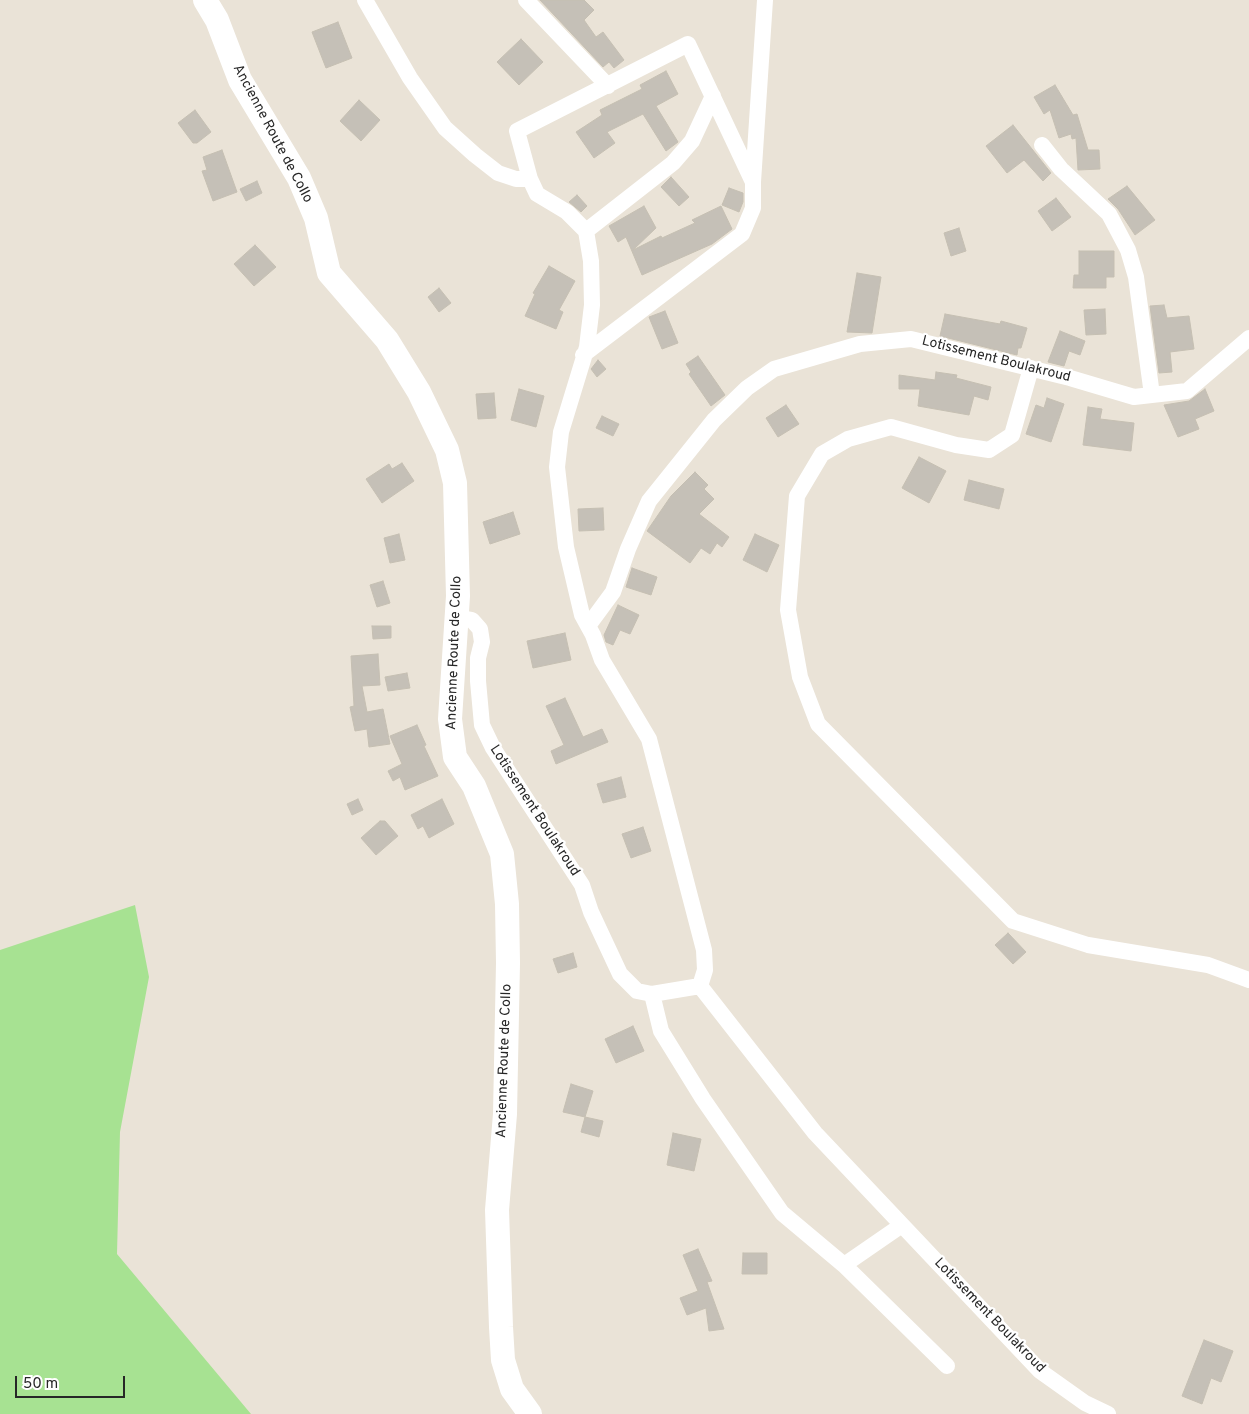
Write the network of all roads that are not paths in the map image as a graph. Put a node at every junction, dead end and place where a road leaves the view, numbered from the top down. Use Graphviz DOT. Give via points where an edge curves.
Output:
graph roads {
  1 [pos="205,0"];
  2 [pos="365,0"];
  3 [pos="526,0"];
  4 [pos="765,0"];
  5 [pos="608,86"];
  6 [pos="712,96"];
  7 [pos="1042,145"];
  8 [pos="530,179"];
  9 [pos="753,182"];
  10 [pos="586,231"];
  11 [pos="1249,338"];
  12 [pos="584,355"];
  13 [pos="1031,368"];
  14 [pos="1152,395"];
  15 [pos="457,616"];
  16 [pos="588,626"];
  17 [pos="1249,980"];
  18 [pos="700,986"];
  19 [pos="652,994"];
  20 [pos="902,1225"];
  21 [pos="844,1265"];
  22 [pos="947,1366"];
  23 [pos="530,1414"];
  24 [pos="1108,1414"];
  1 -- 15 [label="main road, Ancienne Route de Collo" via="217,20 240,80 299,178 316,218 328,273 387,340 419,392 447,450 454,483"];
  2 -- 8 [label="street" via="410,78 445,128 498,173 516,179"];
  3 -- 5 [label="street"];
  4 -- 9 [label="street"];
  5 -- 6 [label="street" via="688,44"];
  5 -- 8 [label="street" via="517,131"];
  6 -- 9 [label="street"];
  6 -- 10 [label="street" via="692,142 673,163"];
  7 -- 14 [label="street" via="1109,214 1128,250 1136,278"];
  8 -- 10 [label="street" via="537,194 567,212"];
  9 -- 12 [label="street" via="753,208 742,234"];
  10 -- 12 [label="street" via="591,260 592,305"];
  11 -- 14 [label="street, Lotissement Boulakroud" via="1187,391"];
  12 -- 16 [label="street" via="561,432 557,467 566,547 582,615"];
  13 -- 14 [label="street, Lotissement Boulakroud" via="1134,397"];
  13 -- 16 [label="street, Lotissement Boulakroud" via="911,339 860,344 774,369 747,388 714,420 649,501 613,592"];
  13 -- 17 [label="street" via="1012,435 989,450 956,445 891,427 848,439 822,454 797,496 788,610 800,677 818,724 1013,921 1088,945 1208,965"];
  15 -- 19 [label="street, Lotissement Boulakroud" via="472,620 480,628 482,642 478,681 482,725 493,748 582,885 620,974 637,991"];
  15 -- 23 [label="main road, Ancienne Route de Collo" via="450,719 455,757 474,786 502,854 507,904 505,1114 498,1210 500,1328 503,1360 512,1389"];
  16 -- 18 [label="street" via="602,660 649,739 704,950 705,970"];
  18 -- 19 [label="street"];
  18 -- 20 [label="street, Lotissement Boulakroud" via="815,1133"];
  19 -- 21 [label="street" via="661,1031 782,1214"];
  20 -- 21 [label="street"];
  20 -- 24 [label="street, Lotissement Boulakroud" via="1040,1371 1085,1403"];
  21 -- 22 [label="street"];
}
